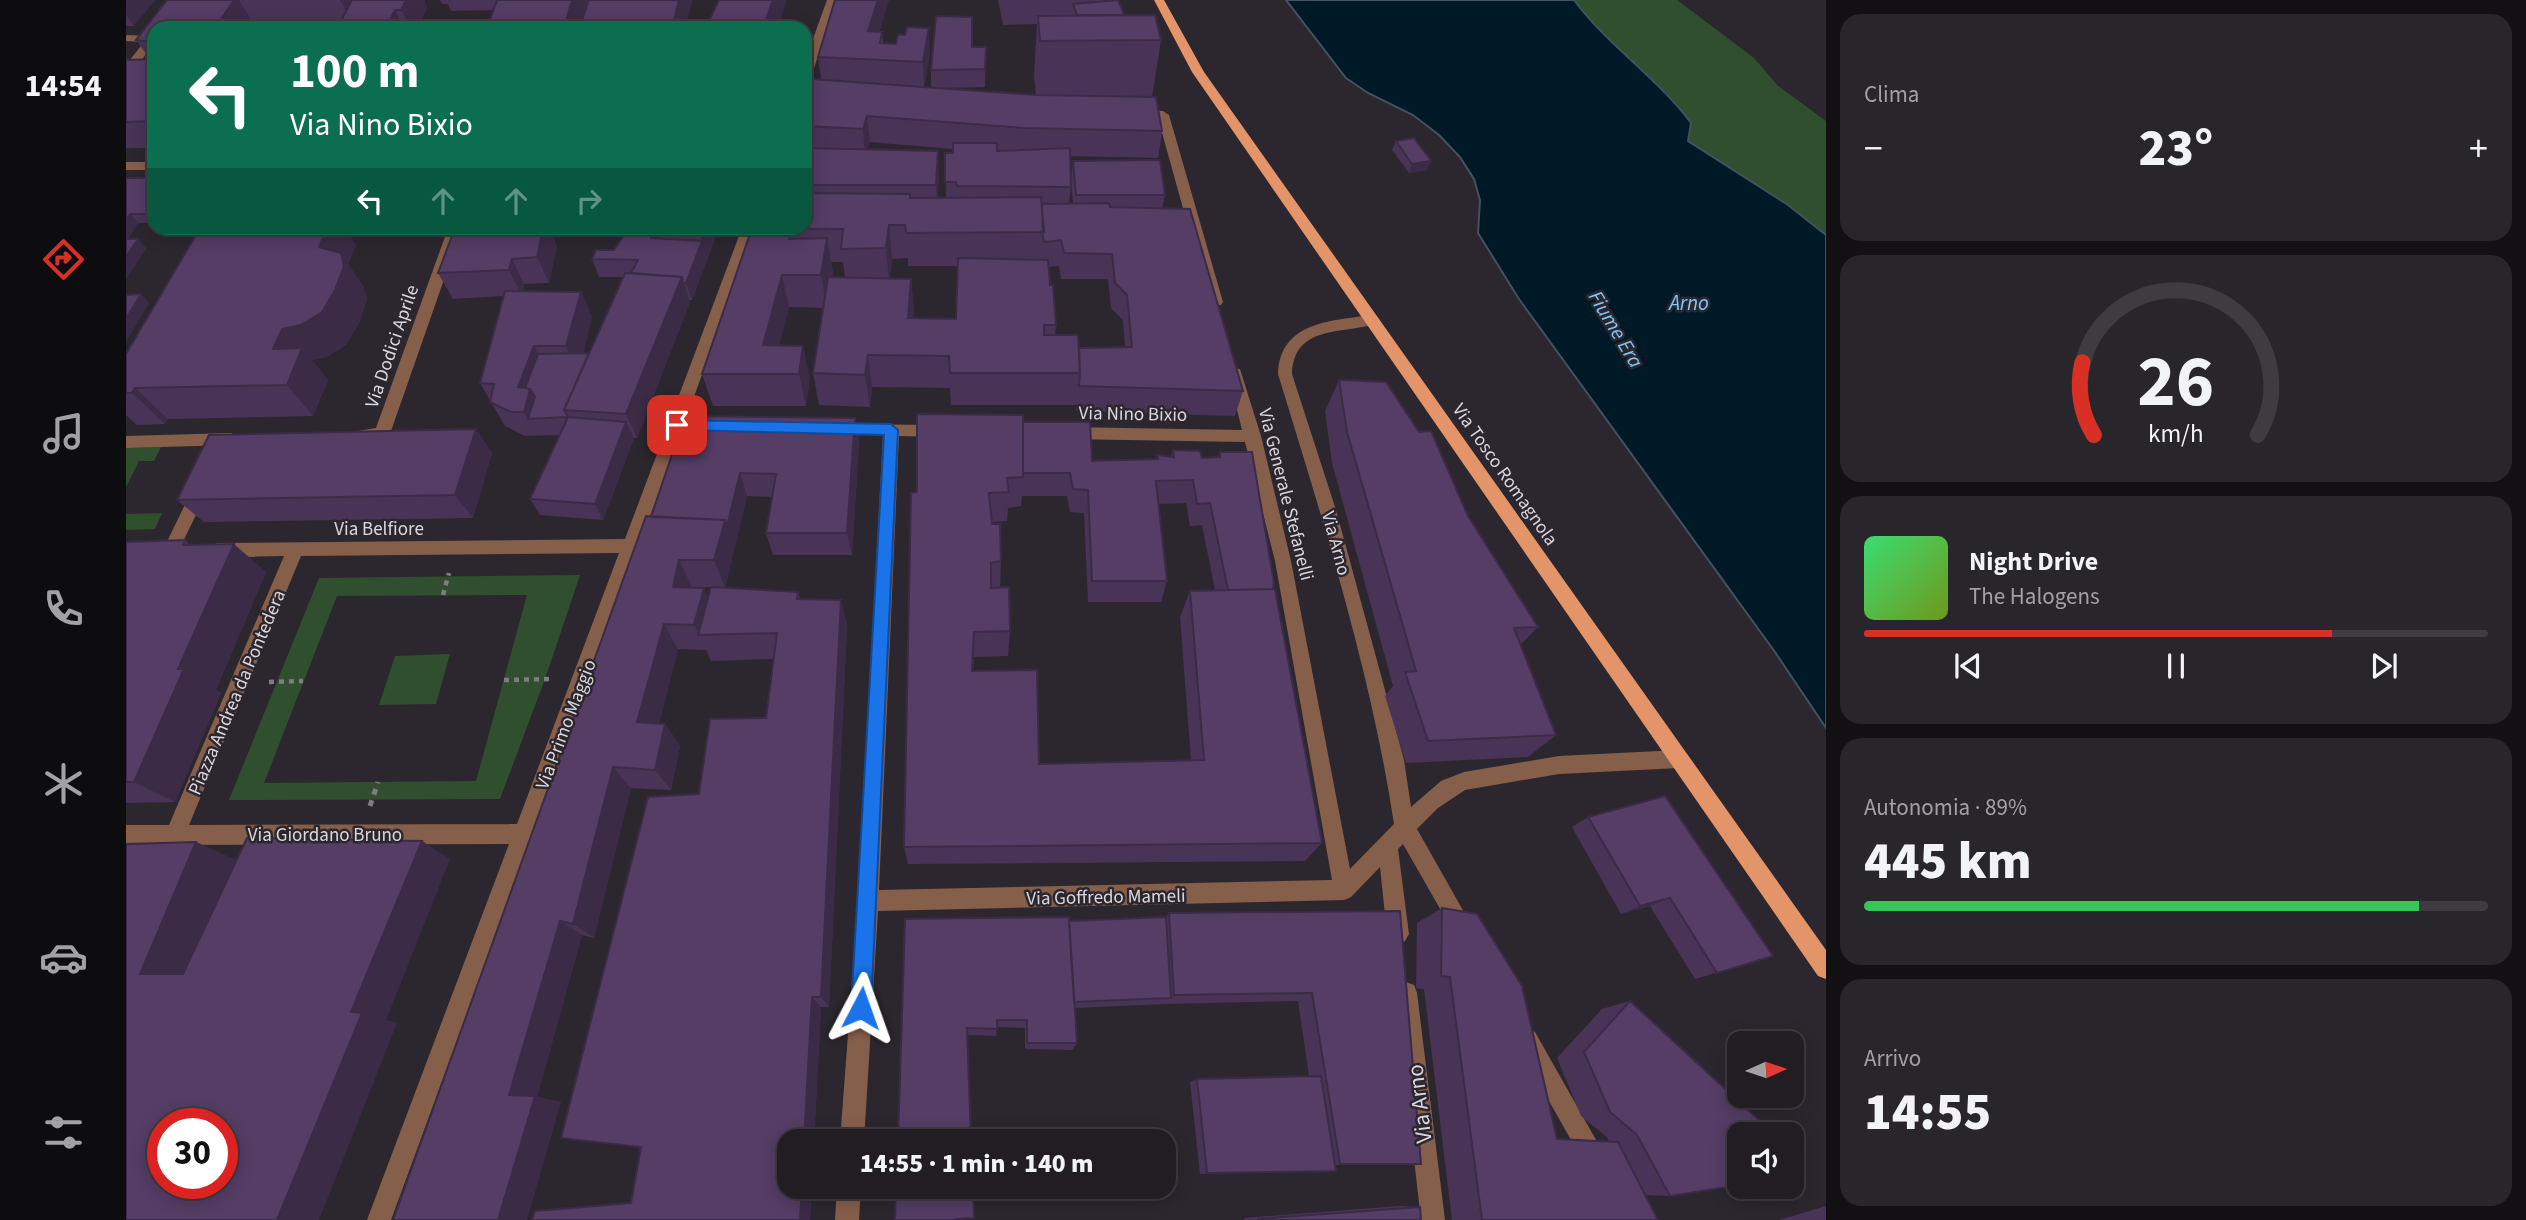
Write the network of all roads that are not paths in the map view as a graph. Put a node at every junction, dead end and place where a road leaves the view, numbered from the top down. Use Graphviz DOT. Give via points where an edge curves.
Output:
graph roads {
  1 [pos="832,0"];
  2 [pos="1159,0"];
  3 [pos="126,38"];
  4 [pos="147,38"];
  5 [pos="147,46"];
  6 [pos="812,57"];
  7 [pos="126,73"];
  8 [pos="1126,113"];
  9 [pos="126,166"];
  10 [pos="147,166"];
  11 [pos="453,235"];
  12 [pos="747,235"];
  13 [pos="1220,316"];
  14 [pos="1371,320"];
  15 [pos="1231,356"];
  16 [pos="823,428"];
  17 [pos="891,430"];
  18 [pos="963,431"];
  19 [pos="1045,433"];
  20 [pos="343,435"];
  21 [pos="1253,436"];
  22 [pos="251,439"];
  23 [pos="126,442"];
  24 [pos="207,477"];
  25 [pos="631,546"];
  26 [pos="296,549"];
  27 [pos="185,550"];
  28 [pos="149,551"];
  29 [pos="1679,759"];
  30 [pos="1405,828"];
  31 [pos="524,834"];
  32 [pos="126,835"];
  33 [pos="175,835"];
  34 [pos="1388,847"];
  35 [pos="1344,890"];
  36 [pos="868,901"];
  37 [pos="1475,950"];
  38 [pos="1826,968"];
  39 [pos="1516,1021"];
  40 [pos="853,1129"];
  41 [pos="1609,1185"];
  42 [pos="848,1199"];
  43 [pos="379,1220"];
  44 [pos="847,1220"];
  45 [pos="1433,1220"];
  1 -- 6 [label="street"];
  2 -- 14 [label="main road, Via Tosco Romagnola" via="1198,72"];
  3 -- 4 [label="street"];
  5 -- 7 [label="street"];
  8 -- 13 [label="street" via="1163,114 1188,222"];
  9 -- 10 [label="street"];
  11 -- 20 [label="street, Via Dodici Aprile" via="382,434"];
  12 -- 25 [label="street, Via Primo Maggio" via="683,425"];
  14 -- 29 [label="main road, Via Tosco Romagnola"];
  14 -- 30 [label="street, Via Arno" via="1301,338 1289,345 1284,363 1394,760"];
  15 -- 21 [label="street, Via Generale Stefanelli"];
  16 -- 17 [label="street"];
  17 -- 18 [label="street"];
  17 -- 36 [label="street"];
  19 -- 21 [label="street, Via Nino Bixio"];
  21 -- 35 [label="street, Via Generale Stefanelli" via="1283,561"];
  22 -- 23 [label="street" via="221,446"];
  24 -- 27 [label="street"];
  25 -- 26 [label="street, Via Belfiore"];
  25 -- 31 [label="street, Via Primo Maggio"];
  26 -- 27 [label="street, Via Belfiore"];
  26 -- 33 [label="street, Piazza Andrea da Pontedera"];
  27 -- 28 [label="street, Via Belfiore"];
  29 -- 30 [label="street" via="1559,765 1464,781 1440,795"];
  29 -- 38 [label="main road, Via Tosco Romagnola"];
  30 -- 34 [label="street"];
  30 -- 37 [label="street"];
  31 -- 33 [label="street, Via Giordano Bruno"];
  31 -- 43 [label="street, Via Primo Maggio"];
  32 -- 33 [label="street, Via Giordano Bruno"];
  34 -- 35 [label="street"];
  34 -- 45 [label="street, Via Arno"];
  35 -- 36 [label="street, Via Goffredo Mameli"];
  36 -- 40 [label="street"];
  39 -- 41 [label="street"];
  42 -- 44 [label="street"];
}
